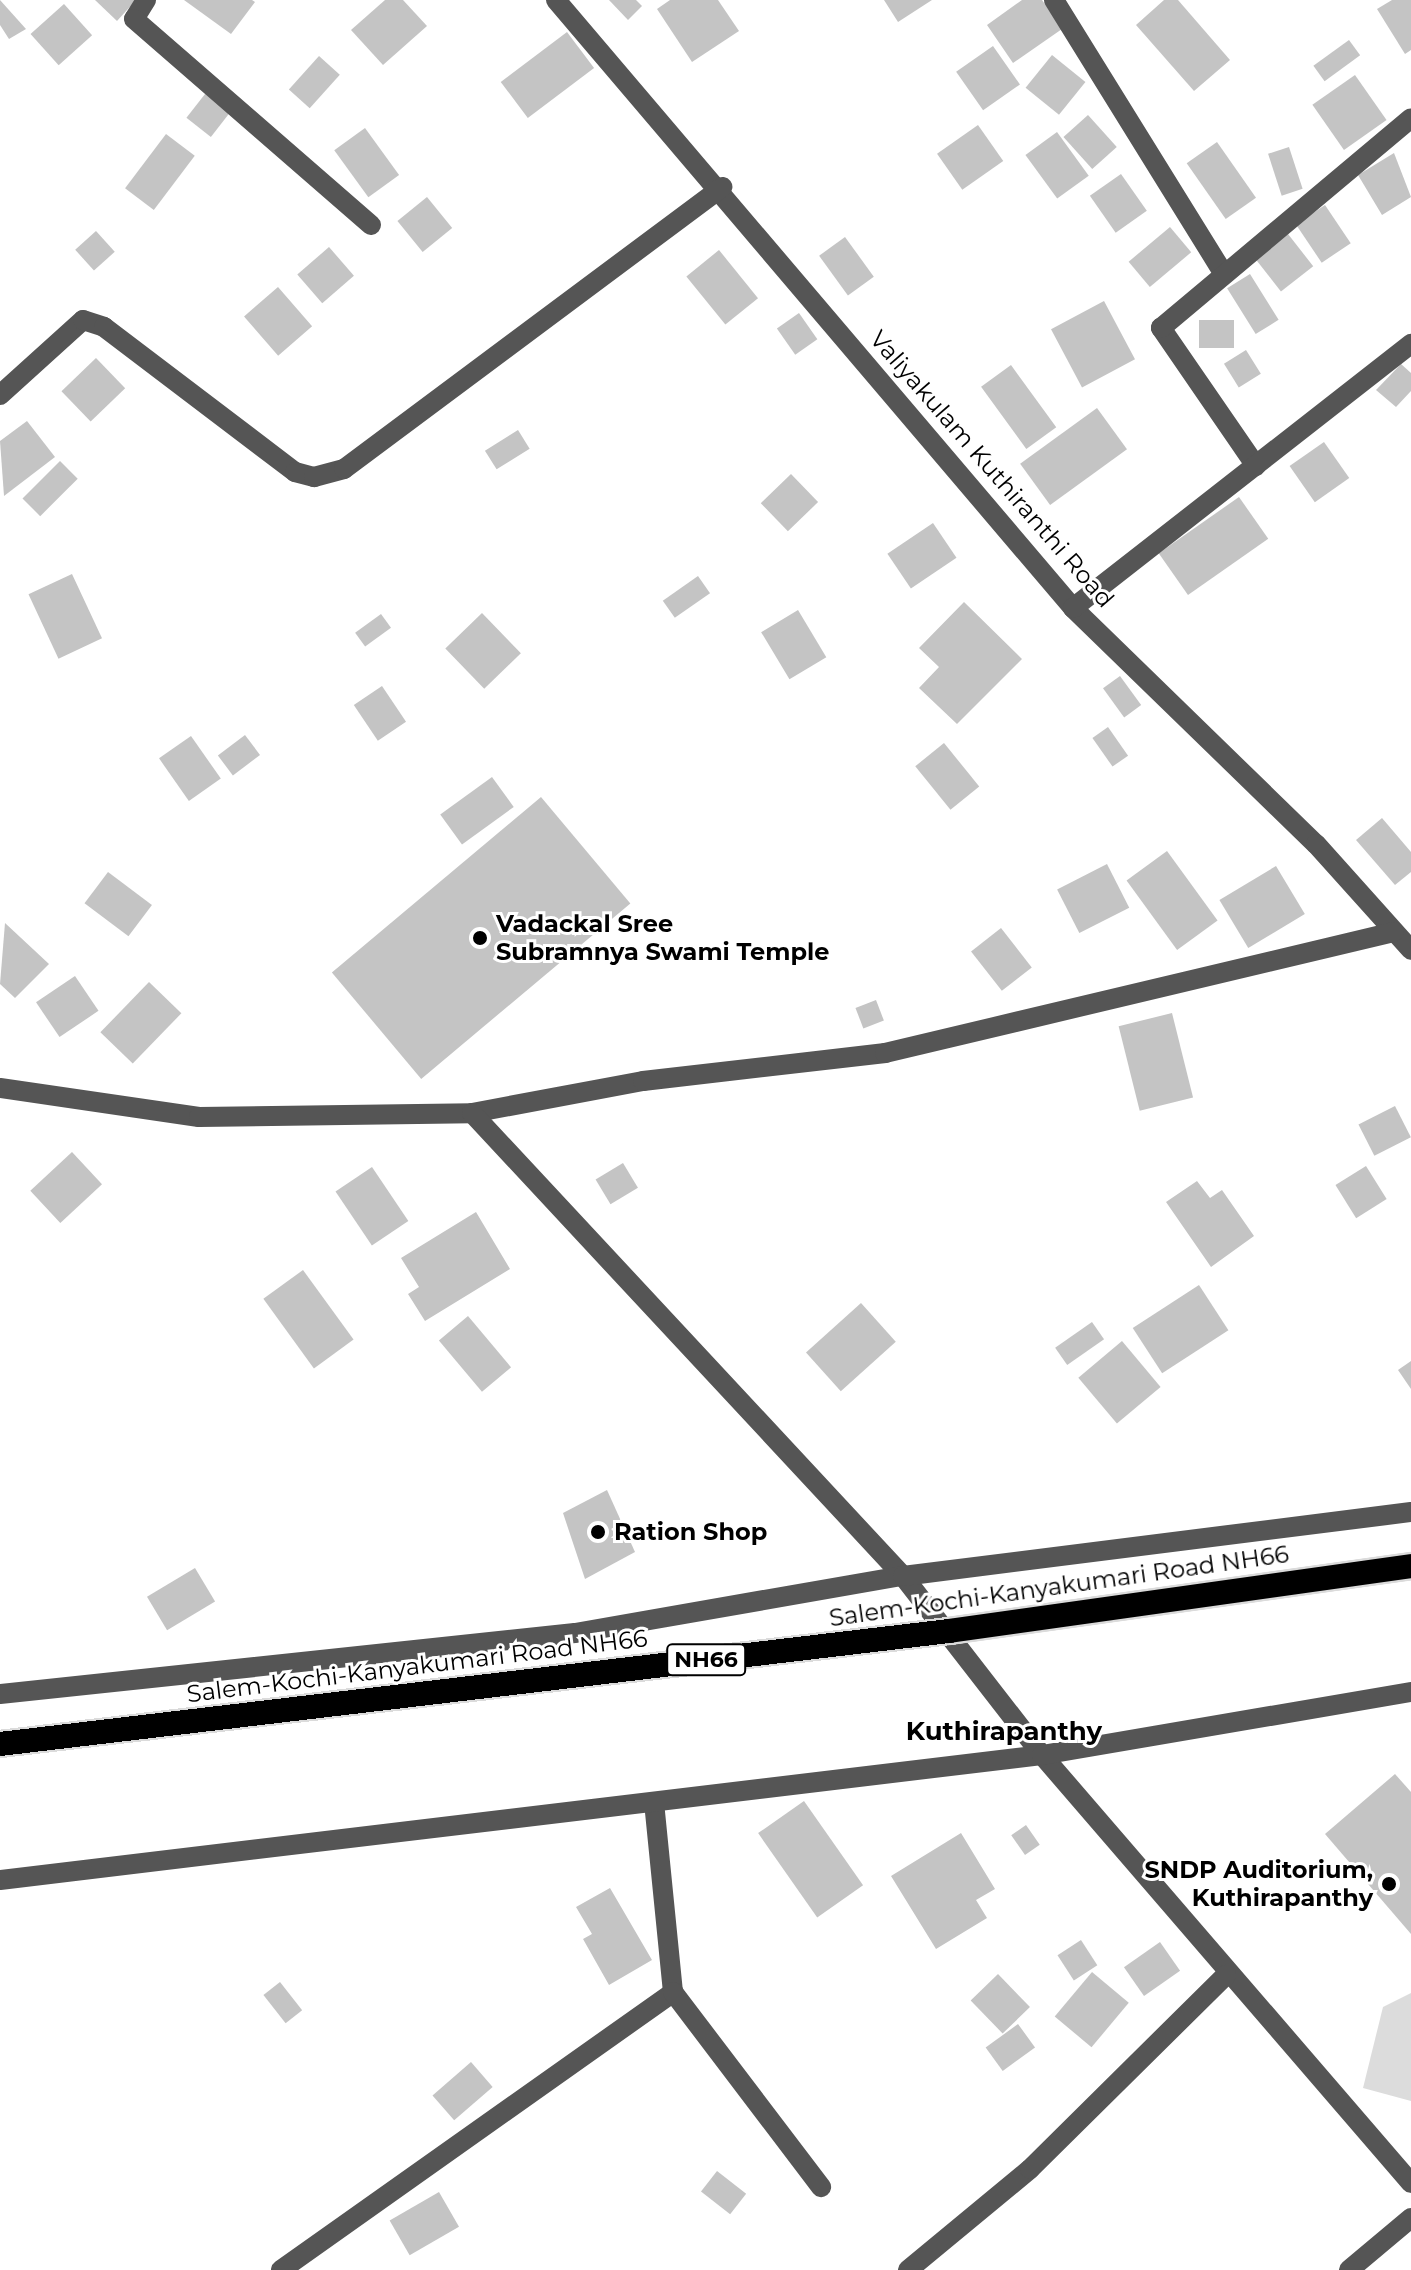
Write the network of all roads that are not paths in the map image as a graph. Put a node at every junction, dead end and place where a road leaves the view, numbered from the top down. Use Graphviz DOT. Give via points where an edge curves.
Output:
graph roads {
  1 [pos="146,0"];
  2 [pos="1054,0"];
  3 [pos="568,4"];
  4 [pos="1411,118"];
  5 [pos="723,187"];
  6 [pos="371,225"];
  7 [pos="1222,271"];
  8 [pos="1411,344"];
  9 [pos="0,395"];
  10 [pos="1256,466"];
  11 [pos="1073,608"];
  12 [pos="1394,932"];
  13 [pos="1411,950"];
  14 [pos="0,1088"];
  15 [pos="472,1113"];
  16 [pos="1411,1512"];
  17 [pos="1411,1566"];
  18 [pos="903,1576"];
  19 [pos="1411,1692"];
  20 [pos="0,1694"];
  21 [pos="0,1744"];
  22 [pos="1042,1755"];
  23 [pos="654,1802"];
  24 [pos="0,1880"];
  25 [pos="1226,1975"];
  26 [pos="673,1992"];
  27 [pos="1411,2183"];
  28 [pos="821,2187"];
  29 [pos="1411,2218"];
  30 [pos="281,2270"];
  31 [pos="908,2270"];
  32 [pos="1349,2270"];
  1 -- 6 [label="street" via="134,19"];
  2 -- 7 [label="street"];
  3 -- 5 [label="street, Valiyakulam Kuthiranthi Road"];
  4 -- 7 [label="street"];
  5 -- 9 [label="street" via="344,469 314,477 295,472 104,327 83,320"];
  5 -- 11 [label="street, Valiyakulam Kuthiranthi Road"];
  7 -- 10 [label="street" via="1166,318 1162,337"];
  8 -- 10 [label="street"];
  10 -- 11 [label="street"];
  11 -- 12 [label="street, Valiyakulam Kuthiranthi Road" via="1316,844"];
  12 -- 13 [label="street, Valiyakulam Kuthiranthi Road"];
  12 -- 15 [label="street" via="885,1053 643,1081"];
  14 -- 15 [label="street" via="199,1117"];
  15 -- 18 [label="street"];
  16 -- 18 [label="street"];
  17 -- 21 [label="highway, Salem-Kochi-Kanyakumari Road NH66 / NH66, bridge" via="949,1631"];
  18 -- 20 [label="street" via="575,1633"];
  18 -- 22 [label="street"];
  19 -- 22 [label="street"];
  22 -- 23 [label="street"];
  22 -- 25 [label="street"];
  23 -- 24 [label="street"];
  23 -- 26 [label="street"];
  25 -- 27 [label="street"];
  25 -- 31 [label="street" via="1030,2169"];
  26 -- 28 [label="street"];
  26 -- 30 [label="street"];
  29 -- 32 [label="street"];
}
